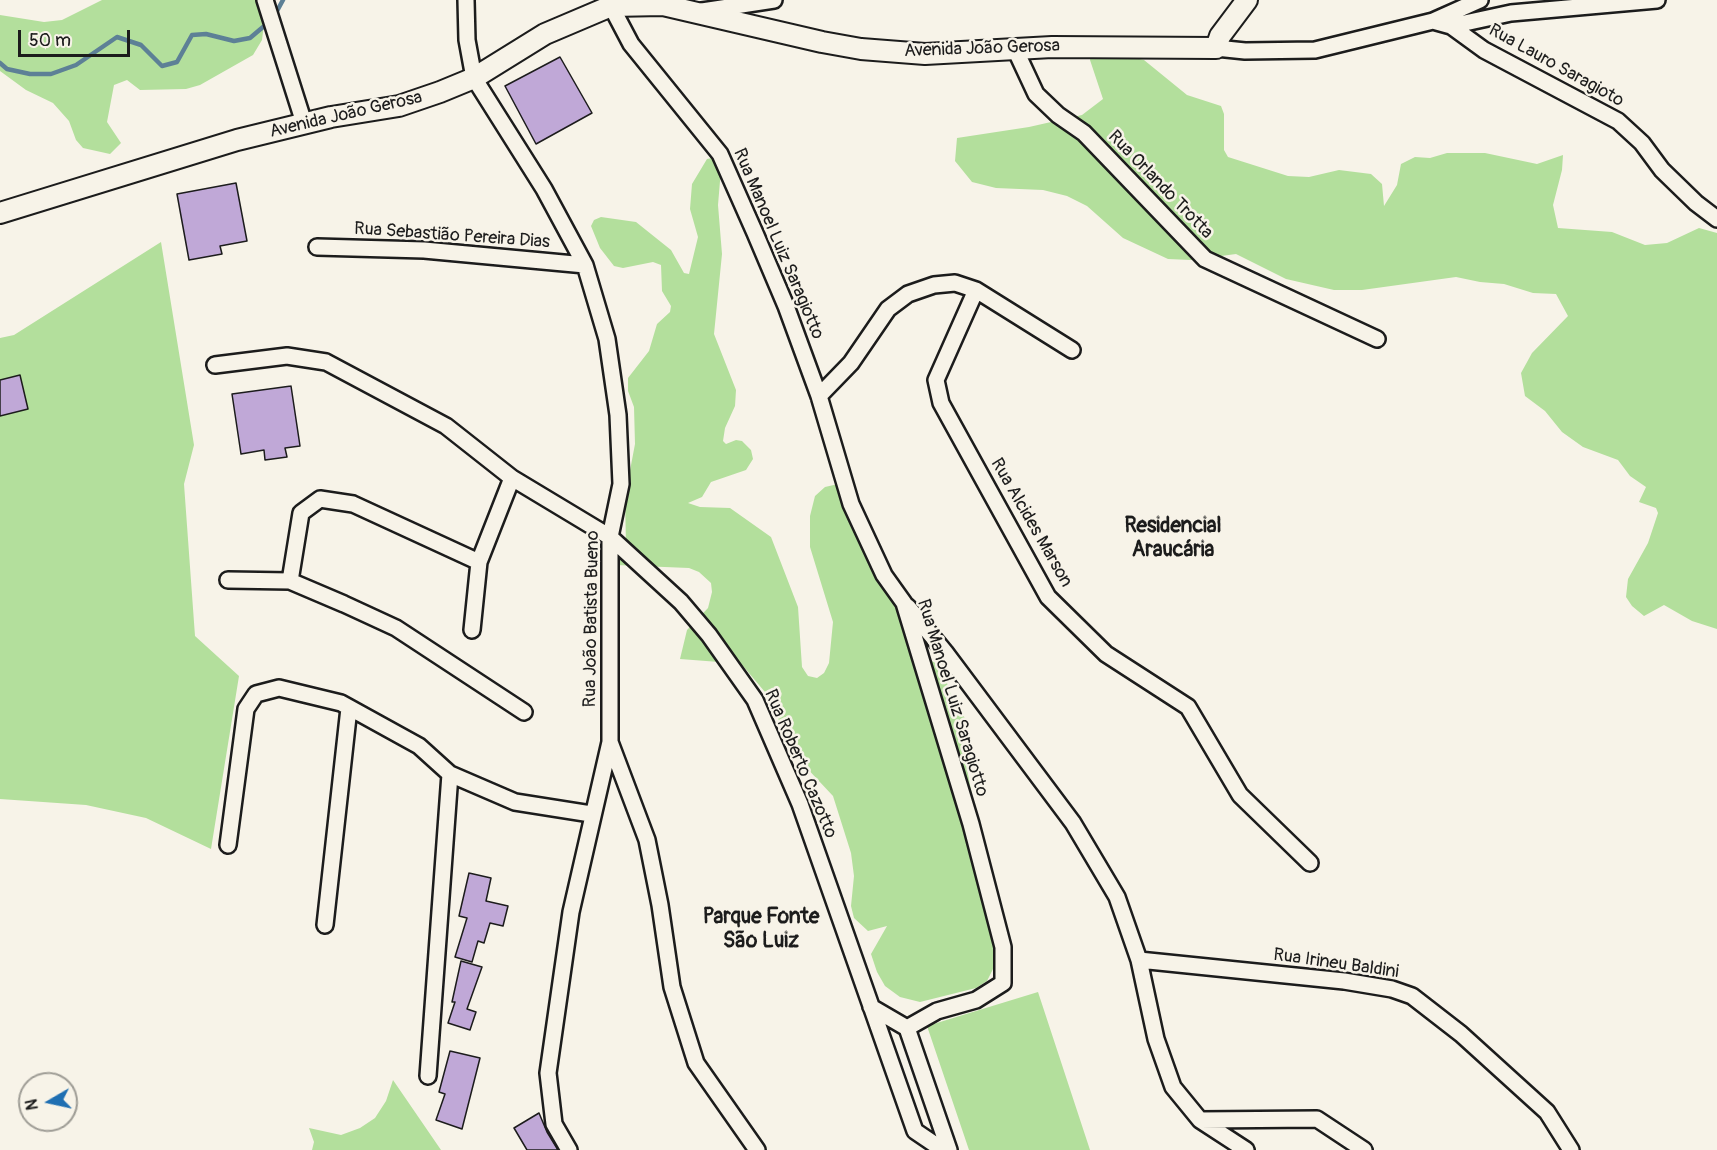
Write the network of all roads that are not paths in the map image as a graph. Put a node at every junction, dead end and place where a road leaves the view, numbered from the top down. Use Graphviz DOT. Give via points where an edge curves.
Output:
graph roads {
  1 [pos="265,0"];
  2 [pos="466,0"];
  3 [pos="774,0"];
  4 [pos="1247,0"];
  5 [pos="1480,0"];
  6 [pos="1657,0"];
  7 [pos="611,6"];
  8 [pos="696,12"];
  9 [pos="1433,21"];
  10 [pos="1451,26"];
  11 [pos="1216,48"];
  12 [pos="1015,50"];
  13 [pos="474,78"];
  14 [pos="304,123"];
  15 [pos="0,213"];
  16 [pos="1717,219"];
  17 [pos="317,247"];
  18 [pos="585,265"];
  19 [pos="976,290"];
  20 [pos="1377,339"];
  21 [pos="1072,350"];
  22 [pos="215,365"];
  23 [pos="819,396"];
  24 [pos="512,478"];
  25 [pos="610,537"];
  26 [pos="479,562"];
  27 [pos="228,580"];
  28 [pos="290,581"];
  29 [pos="904,603"];
  30 [pos="472,630"];
  31 [pos="349,708"];
  32 [pos="524,712"];
  33 [pos="610,742"];
  34 [pos="450,774"];
  35 [pos="591,814"];
  36 [pos="228,845"];
  37 [pos="1310,863"];
  38 [pos="325,926"];
  39 [pos="1139,960"];
  40 [pos="872,1007"];
  41 [pos="908,1028"];
  42 [pos="428,1076"];
  43 [pos="1200,1120"];
  44 [pos="569,1150"];
  45 [pos="756,1150"];
  46 [pos="943,1150"];
  47 [pos="949,1150"];
  48 [pos="1246,1150"];
  49 [pos="1364,1150"];
  50 [pos="1571,1150"];
  1 -- 14 [label="street"];
  2 -- 13 [label="street" via="467,40"];
  3 -- 8 [label="street"];
  4 -- 11 [label="main road" via="1220,36"];
  5 -- 9 [label="street"];
  6 -- 10 [label="street" via="1511,13"];
  7 -- 8 [label="main road, Avenida João Gerosa" via="663,5"];
  7 -- 13 [label="main road, Avenida João Gerosa" via="545,34"];
  7 -- 23 [label="street, Rua Manoel Luiz Saragiotto" via="631,44 720,154 786,306"];
  8 -- 12 [label="main road, Avenida João Gerosa" via="861,49 925,54"];
  9 -- 10 [label="street"];
  9 -- 11 [label="street" via="1315,50"];
  10 -- 16 [label="street, Rua Lauro Saragioto" via="1484,50 1618,121 1696,204"];
  11 -- 12 [label="main road, Avenida João Gerosa"];
  12 -- 20 [label="street, Rua Orlando Trotta" via="1036,94 1084,133 1205,259"];
  13 -- 14 [label="main road, Avenida João Gerosa" via="399,106"];
  13 -- 18 [label="street, Rua João Batista Bueno" via="544,189"];
  14 -- 15 [label="main road, Avenida João Gerosa"];
  17 -- 18 [label="street, Rua Sebastião Pereira Dias" via="423,250"];
  18 -- 25 [label="street, Rua João Batista Bueno" via="607,339 618,415 621,484"];
  19 -- 21 [label="street"];
  19 -- 23 [label="street" via="955,283 908,294 888,309 851,363"];
  19 -- 37 [label="street, Rua Alcides Marson" via="936,380 941,403 1048,597 1106,654 1188,707 1240,795"];
  22 -- 24 [label="street, Rua Roberto Cazotto" via="287,356 326,362 446,426"];
  23 -- 29 [label="street, Rua Manoel Luiz Saragiotto" via="851,504 884,575"];
  24 -- 25 [label="street, Rua Roberto Cazotto"];
  24 -- 26 [label="street"];
  25 -- 33 [label="street, Rua João Batista Bueno"];
  25 -- 40 [label="street, Rua Roberto Cazotto" via="681,602 755,700 800,804"];
  26 -- 28 [label="street" via="353,504 320,499 302,513"];
  26 -- 30 [label="street"];
  27 -- 28 [label="street"];
  28 -- 32 [label="street" via="396,628"];
  29 -- 39 [label="street" via="1073,823 1117,897"];
  29 -- 41 [label="street, Rua Manoel Luiz Saragiotto" via="971,824 1003,947 1004,969 1003,982 992,992 937,1011"];
  31 -- 34 [label="street" via="419,746"];
  31 -- 36 [label="street" via="291,689 256,694 246,709"];
  31 -- 38 [label="street"];
  33 -- 35 [label="street, Rua João Batista Bueno"];
  33 -- 45 [label="street" via="647,840 672,987 696,1063"];
  34 -- 35 [label="street" via="515,802"];
  34 -- 42 [label="street"];
  35 -- 44 [label="street, Rua João Batista Bueno" via="571,912 548,1073 554,1124"];
  39 -- 43 [label="street" via="1156,1039 1173,1087"];
  39 -- 50 [label="street, Rua Irineu Baldini" via="1344,981 1392,988 1412,996 1461,1034 1547,1112"];
  40 -- 41 [label="street"];
  40 -- 46 [label="street, Rua Roberto Cazotto" via="915,1131"];
  41 -- 47 [label="street"];
  43 -- 48 [label="street"];
  43 -- 49 [label="street" via="1317,1119"];
}
